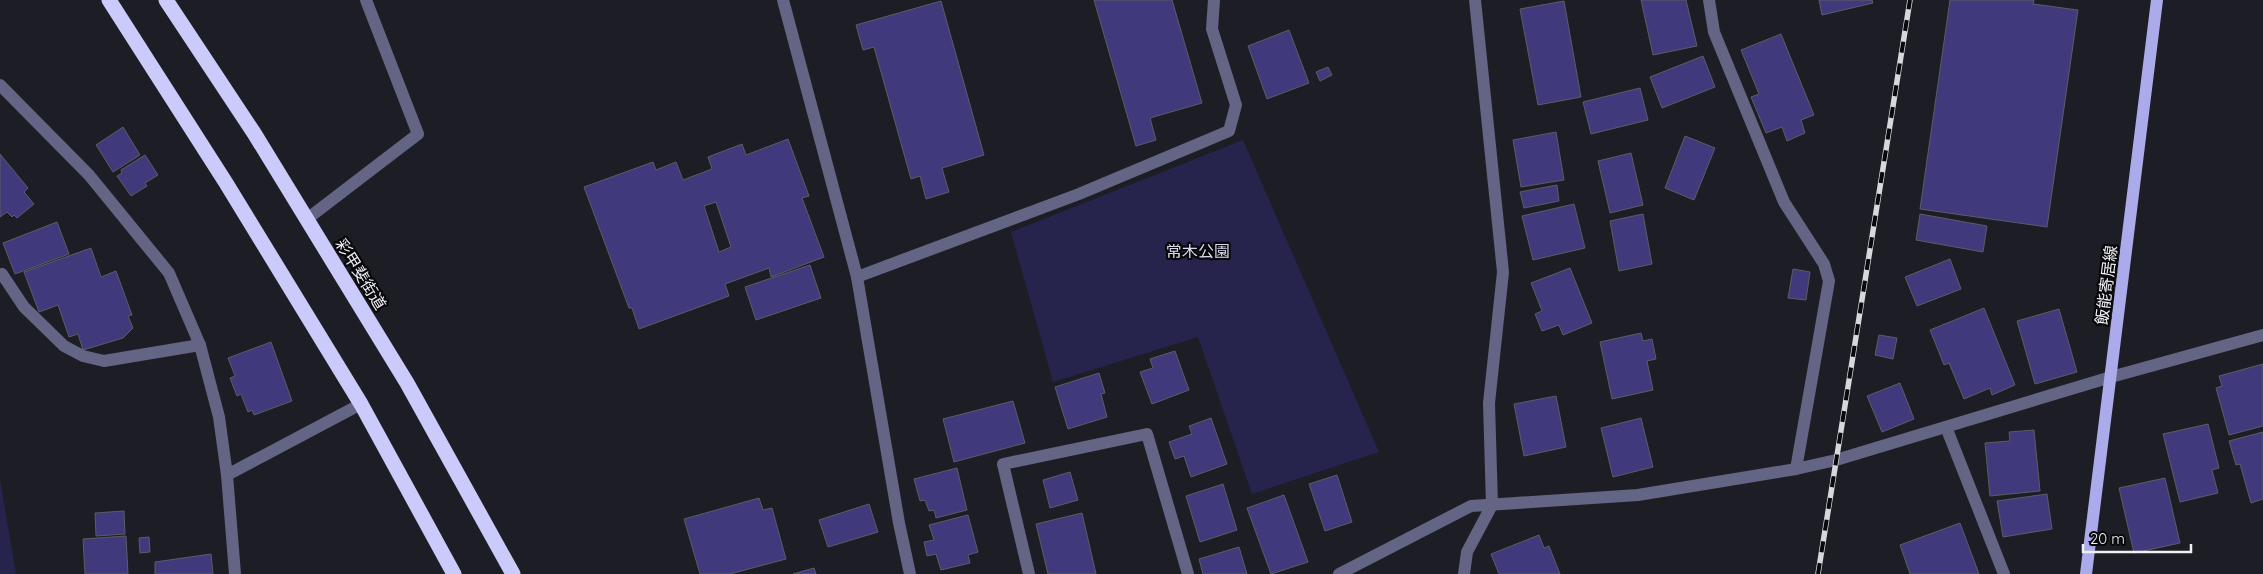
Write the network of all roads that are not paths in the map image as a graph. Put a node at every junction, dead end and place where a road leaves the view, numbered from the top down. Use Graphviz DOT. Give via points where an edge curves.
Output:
graph roads {
  1 [pos="109,0"];
  2 [pos="166,0"];
  3 [pos="366,0"];
  4 [pos="783,0"];
  5 [pos="1214,0"];
  6 [pos="1474,0"];
  7 [pos="1709,0"];
  8 [pos="2157,0"];
  9 [pos="0,85"];
  10 [pos="307,219"];
  11 [pos="2,274"];
  12 [pos="857,276"];
  13 [pos="2263,335"];
  14 [pos="200,344"];
  15 [pos="2111,377"];
  16 [pos="361,404"];
  17 [pos="1946,427"];
  18 [pos="1796,470"];
  19 [pos="227,475"];
  20 [pos="1492,505"];
  21 [pos="235,574"];
  22 [pos="454,574"];
  23 [pos="513,574"];
  24 [pos="910,574"];
  25 [pos="1028,574"];
  26 [pos="1188,574"];
  27 [pos="1339,574"];
  28 [pos="1464,574"];
  29 [pos="2004,574"];
  30 [pos="2086,574"];
  1 -- 16 [label="highway"];
  2 -- 10 [label="highway, 彩甲斐街道"];
  3 -- 10 [label="street" via="418,134"];
  4 -- 12 [label="street"];
  5 -- 12 [label="street" via="1212,29 1236,105 1230,131 1079,194"];
  6 -- 20 [label="street" via="1503,272 1489,403"];
  7 -- 18 [label="street" via="1714,32 1784,202 1824,264 1829,281"];
  8 -- 15 [label="main road, 飯能寄居線"];
  9 -- 14 [label="street" via="89,175 168,274"];
  10 -- 23 [label="highway, 彩甲斐街道" via="408,383"];
  11 -- 14 [label="street" via="24,307 64,346 83,356 104,361"];
  12 -- 24 [label="street"];
  13 -- 15 [label="street"];
  14 -- 19 [label="street" via="219,417"];
  15 -- 17 [label="street"];
  15 -- 30 [label="main road, 飯能寄居線"];
  16 -- 19 [label="street"];
  16 -- 22 [label="highway"];
  17 -- 18 [label="street"];
  17 -- 29 [label="street"];
  18 -- 20 [label="street" via="1638,495"];
  19 -- 21 [label="street"];
  20 -- 27 [label="street" via="1471,506"];
  20 -- 28 [label="street" via="1467,552"];
  25 -- 26 [label="street" via="1003,464 1147,434"];
}
